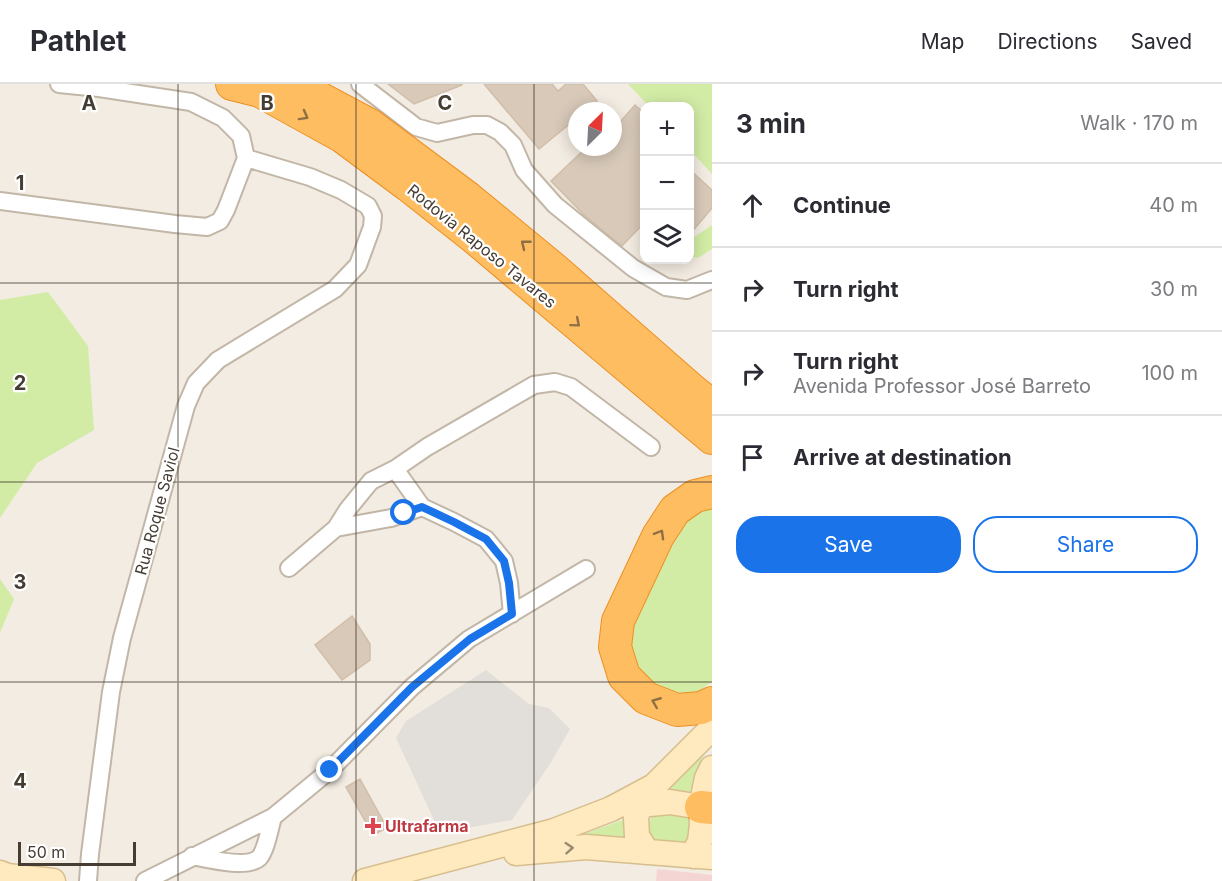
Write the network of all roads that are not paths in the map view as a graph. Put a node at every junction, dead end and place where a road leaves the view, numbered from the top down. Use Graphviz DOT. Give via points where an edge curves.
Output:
graph roads {
  1 [pos="59,84"];
  2 [pos="232,84"];
  3 [pos="293,84"];
  4 [pos="338,84"];
  5 [pos="360,84"];
  6 [pos="246,159"];
  7 [pos="468,198"];
  8 [pos="0,201"];
  9 [pos="553,268"];
  10 [pos="712,280"];
  11 [pos="712,386"];
  12 [pos="712,406"];
  13 [pos="712,438"];
  14 [pos="651,447"];
  15 [pos="395,468"];
  16 [pos="712,492"];
  17 [pos="422,507"];
  18 [pos="336,528"];
  19 [pos="289,568"];
  20 [pos="586,569"];
  21 [pos="512,614"];
  22 [pos="712,703"];
  23 [pos="712,728"];
  24 [pos="712,768"];
  25 [pos="647,795"];
  26 [pos="707,807"];
  27 [pos="273,817"];
  28 [pos="647,852"];
  29 [pos="192,856"];
  30 [pos="703,856"];
  31 [pos="428,865"];
  32 [pos="0,873"];
  33 [pos="53,881"];
  34 [pos="88,881"];
  35 [pos="145,881"];
  36 [pos="365,881"];
  1 -- 6 [label="street" via="191,102 223,118 242,136"];
  2 -- 13 [label="highway, Rodovia Raposo Tavares, one-way" via="260,91 343,137 476,239"];
  3 -- 7 [label="highway, Rodovia Raposo Tavares" via="370,125"];
  4 -- 7 [label="highway" via="441,165"];
  5 -- 10 [label="street" via="416,127 437,133 487,125 500,132 513,145 524,170 555,205 633,268 666,287 687,290"];
  6 -- 8 [label="street" via="220,221 207,227"];
  6 -- 34 [label="street, Rua Roque Saviol" via="341,190 368,206 373,216 372,227 358,265 335,289 218,360 192,391 122,638 111,692"];
  9 -- 7 [label="highway, Rodovia Raposo Tavares, one-way"];
  9 -- 11 [label="highway"];
  9 -- 12 [label="highway, Rodovia Raposo Tavares"];
  14 -- 15 [label="street" via="571,387 555,382 534,385"];
  15 -- 17 [label="street"];
  15 -- 18 [label="street" via="371,481"];
  22 -- 16 [label="highway, one-way" via="677,710 646,698 624,676 615,647 618,621 658,536 675,510 695,496"];
  17 -- 18 [label="street" via="391,518"];
  17 -- 21 [label="street" via="486,539 504,561"];
  18 -- 19 [label="street"];
  20 -- 21 [label="street"];
  21 -- 27 [label="street" via="470,639 421,680 330,770"];
  23 -- 25 [label="main road"];
  24 -- 26 [label="main road" via="707,778"];
  25 -- 26 [label="main road"];
  25 -- 28 [label="main road" via="636,818 637,836"];
  25 -- 31 [label="main road" via="554,831"];
  26 -- 30 [label="main road" via="700,841"];
  27 -- 29 [label="street"];
  27 -- 29 [label="street" via="263,851 252,862"];
  28 -- 30 [label="main road"];
  31 -- 28 [label="main road, one-way" via="586,847"];
  29 -- 35 [label="street"];
  31 -- 36 [label="main road"];
  32 -- 33 [label="main road"];
}
